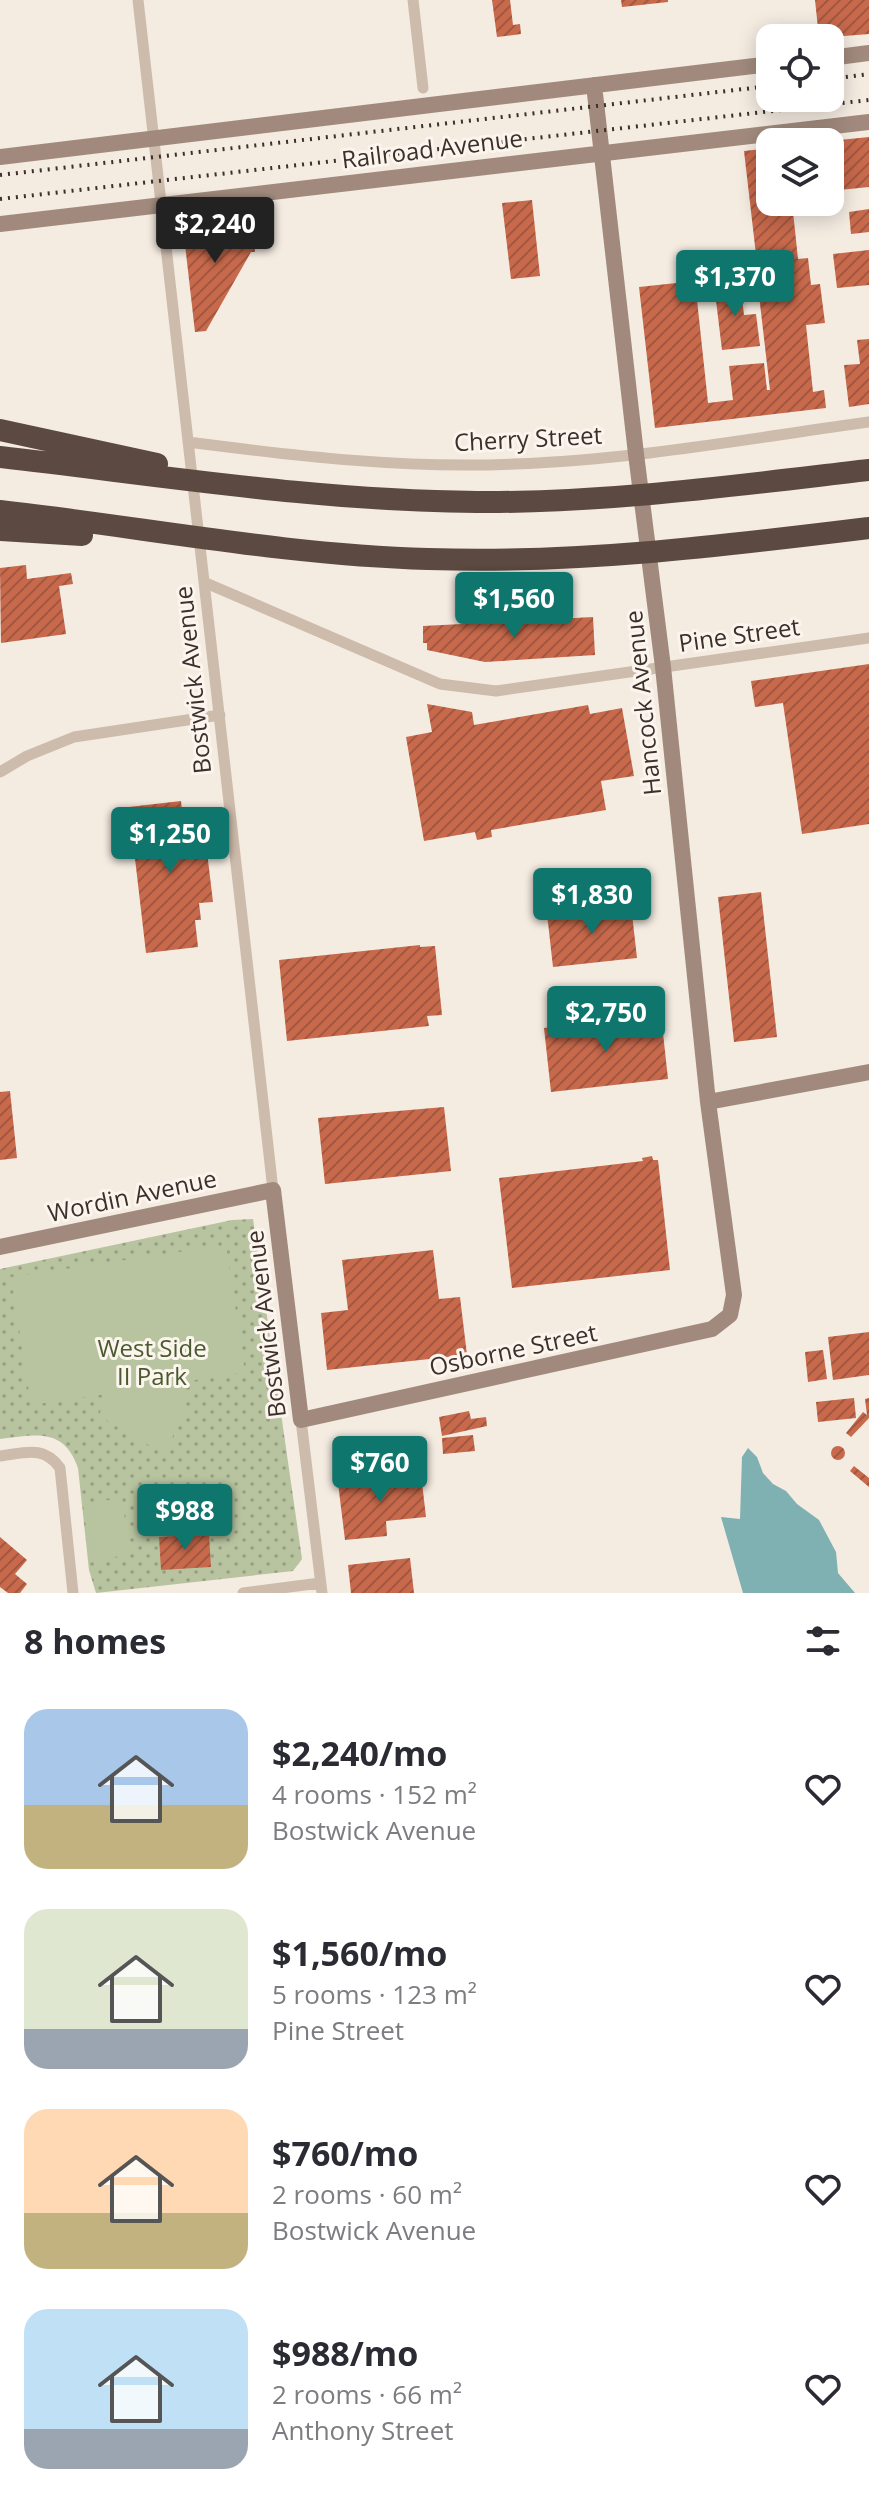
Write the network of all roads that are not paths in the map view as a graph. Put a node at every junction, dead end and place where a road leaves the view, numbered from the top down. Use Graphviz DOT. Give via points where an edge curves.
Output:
graph roads {
  1 [pos="138,0"];
  2 [pos="413,0"];
  3 [pos="869,53"];
  4 [pos="844,56"];
  5 [pos="756,66"];
  6 [pos="594,85"];
  7 [pos="423,88"];
  8 [pos="869,122"];
  9 [pos="155,138"];
  10 [pos="601,153"];
  11 [pos="0,157"];
  12 [pos="161,204"];
  13 [pos="0,224"];
  14 [pos="869,422"];
  15 [pos="0,430"];
  16 [pos="188,442"];
  17 [pos="636,454"];
  18 [pos="0,457"];
  19 [pos="869,470"];
  20 [pos="171,472"];
  21 [pos="0,511"];
  22 [pos="866,528"];
  23 [pos="0,530"];
  24 [pos="179,536"];
  25 [pos="206,583"];
  26 [pos="869,638"];
  27 [pos="663,667"];
  28 [pos="220,715"];
  29 [pos="0,772"];
  30 [pos="869,1072"];
  31 [pos="708,1102"];
  32 [pos="273,1190"];
  33 [pos="0,1247"];
  34 [pos="730,1315"];
  35 [pos="301,1420"];
  36 [pos="0,1456"];
  37 [pos="321,1588"];
  38 [pos="73,1593"];
  39 [pos="243,1593"];
  1 -- 9 [label="street, Bostwick Avenue"];
  2 -- 7 [label="street"];
  3 -- 4 [label="street"];
  5 -- 6 [label="street, Railroad Avenue"];
  6 -- 9 [label="street, Railroad Avenue"];
  6 -- 10 [label="street, Hancock Avenue"];
  8 -- 10 [label="street, Railroad Avenue"];
  9 -- 11 [label="street, Railroad Avenue"];
  9 -- 12 [label="street, Bostwick Avenue"];
  10 -- 12 [label="street, Railroad Avenue"];
  10 -- 17 [label="street, Hancock Avenue"];
  12 -- 13 [label="street, Railroad Avenue"];
  12 -- 16 [label="street, Bostwick Avenue"];
  14 -- 17 [label="street, Cherry Street"];
  15 -- 20 [label="highway" via="114,453"];
  16 -- 17 [label="street, Cherry Street" via="427,463 514,464"];
  16 -- 25 [label="street, Bostwick Avenue"];
  17 -- 27 [label="street, Hancock Avenue"];
  18 -- 20 [label="highway"];
  19 -- 20 [label="highway" via="615,498 528,502 423,501 220,482"];
  21 -- 24 [label="highway"];
  22 -- 24 [label="highway" via="531,560 347,554"];
  23 -- 24 [label="highway"];
  25 -- 27 [label="street, Pine Street" via="440,684 496,691"];
  25 -- 28 [label="street, Bostwick Avenue"];
  26 -- 27 [label="street, Pine Street"];
  27 -- 31 [label="street, Hancock Avenue"];
  28 -- 29 [label="street" via="74,737"];
  28 -- 32 [label="street, Bostwick Avenue"];
  30 -- 31 [label="street"];
  31 -- 34 [label="street, Hancock Avenue" via="734,1295"];
  32 -- 33 [label="street, Wordin Avenue"];
  32 -- 35 [label="street, Bostwick Avenue"];
  34 -- 35 [label="street, Osborne Street" via="712,1329"];
  35 -- 37 [label="street, Bostwick Avenue"];
  36 -- 38 [label="street" via="37,1452 52,1456 60,1468"];
  37 -- 39 [label="street"];
}
